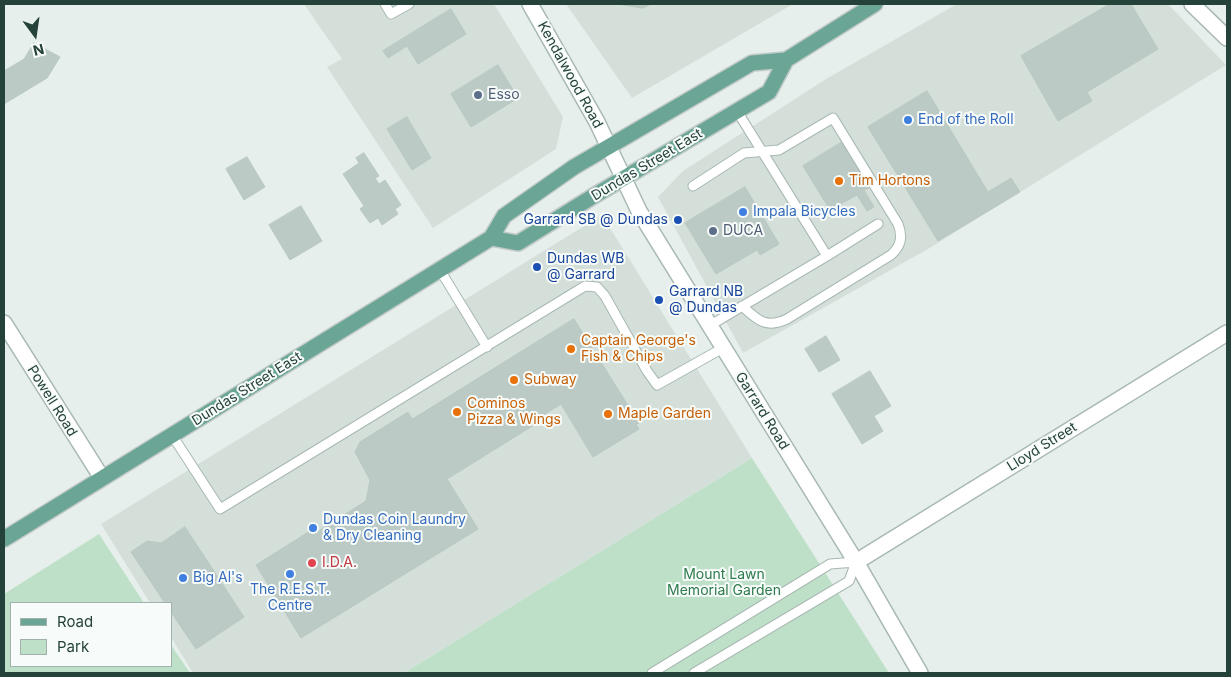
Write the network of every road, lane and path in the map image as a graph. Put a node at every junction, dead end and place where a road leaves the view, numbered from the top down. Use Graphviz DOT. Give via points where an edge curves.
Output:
graph roads {
  1 [pos="385,4"];
  2 [pos="408,4"];
  3 [pos="530,4"];
  4 [pos="875,4"];
  5 [pos="1192,4"];
  6 [pos="1227,38"];
  7 [pos="786,60"];
  8 [pos="737,111"];
  9 [pos="608,146"];
  10 [pos="761,151"];
  11 [pos="623,179"];
  12 [pos="693,186"];
  13 [pos="878,224"];
  14 [pos="491,238"];
  15 [pos="827,256"];
  16 [pos="440,270"];
  17 [pos="742,306"];
  18 [pos="4,323"];
  19 [pos="709,326"];
  20 [pos="1227,333"];
  21 [pos="487,347"];
  22 [pos="723,348"];
  23 [pos="172,435"];
  24 [pos="102,478"];
  25 [pos="4,539"];
  26 [pos="856,562"];
  27 [pos="706,670"];
  28 [pos="652,673"];
  29 [pos="694,673"];
  30 [pos="920,673"];
  1 -- 2 [label="lane" via="391,14"];
  3 -- 9 [label="street, Kendalwood Road"];
  4 -- 7 [label="main road, Dundas Street East"];
  5 -- 6 [label="street"];
  7 -- 8 [label="main road, Dundas Street East" via="769,92"];
  7 -- 9 [label="main road, Dundas Street East" via="752,63"];
  8 -- 10 [label="lane"];
  8 -- 11 [label="main road, Dundas Street East"];
  9 -- 11 [label="street, Garrard Road"];
  9 -- 14 [label="main road, Dundas Street East" via="504,216"];
  10 -- 12 [label="lane" via="744,154"];
  10 -- 15 [label="lane"];
  10 -- 17 [label="lane" via="779,150 833,118 901,232 897,249 891,255 779,323 767,324"];
  11 -- 14 [label="main road, Dundas Street East" via="518,243"];
  11 -- 19 [label="street, Garrard Road"];
  13 -- 15 [label="lane"];
  14 -- 16 [label="main road, Dundas Street East"];
  15 -- 17 [label="lane"];
  16 -- 21 [label="lane"];
  16 -- 23 [label="main road, Dundas Street East"];
  17 -- 19 [label="lane"];
  18 -- 24 [label="street, Powell Road"];
  19 -- 22 [label="street, Garrard Road"];
  20 -- 26 [label="street, Lloyd Street"];
  21 -- 22 [label="lane" via="585,286 597,286 657,385"];
  21 -- 23 [label="lane" via="220,509"];
  22 -- 26 [label="street, Garrard Road"];
  23 -- 24 [label="main road, Dundas Street East"];
  24 -- 25 [label="main road, Dundas Street East"];
  26 -- 27 [label="lane" via="849,581"];
  26 -- 28 [label="lane" via="830,564"];
  26 -- 30 [label="street, Garrard Road"];
  27 -- 29 [label="lane"];
}
